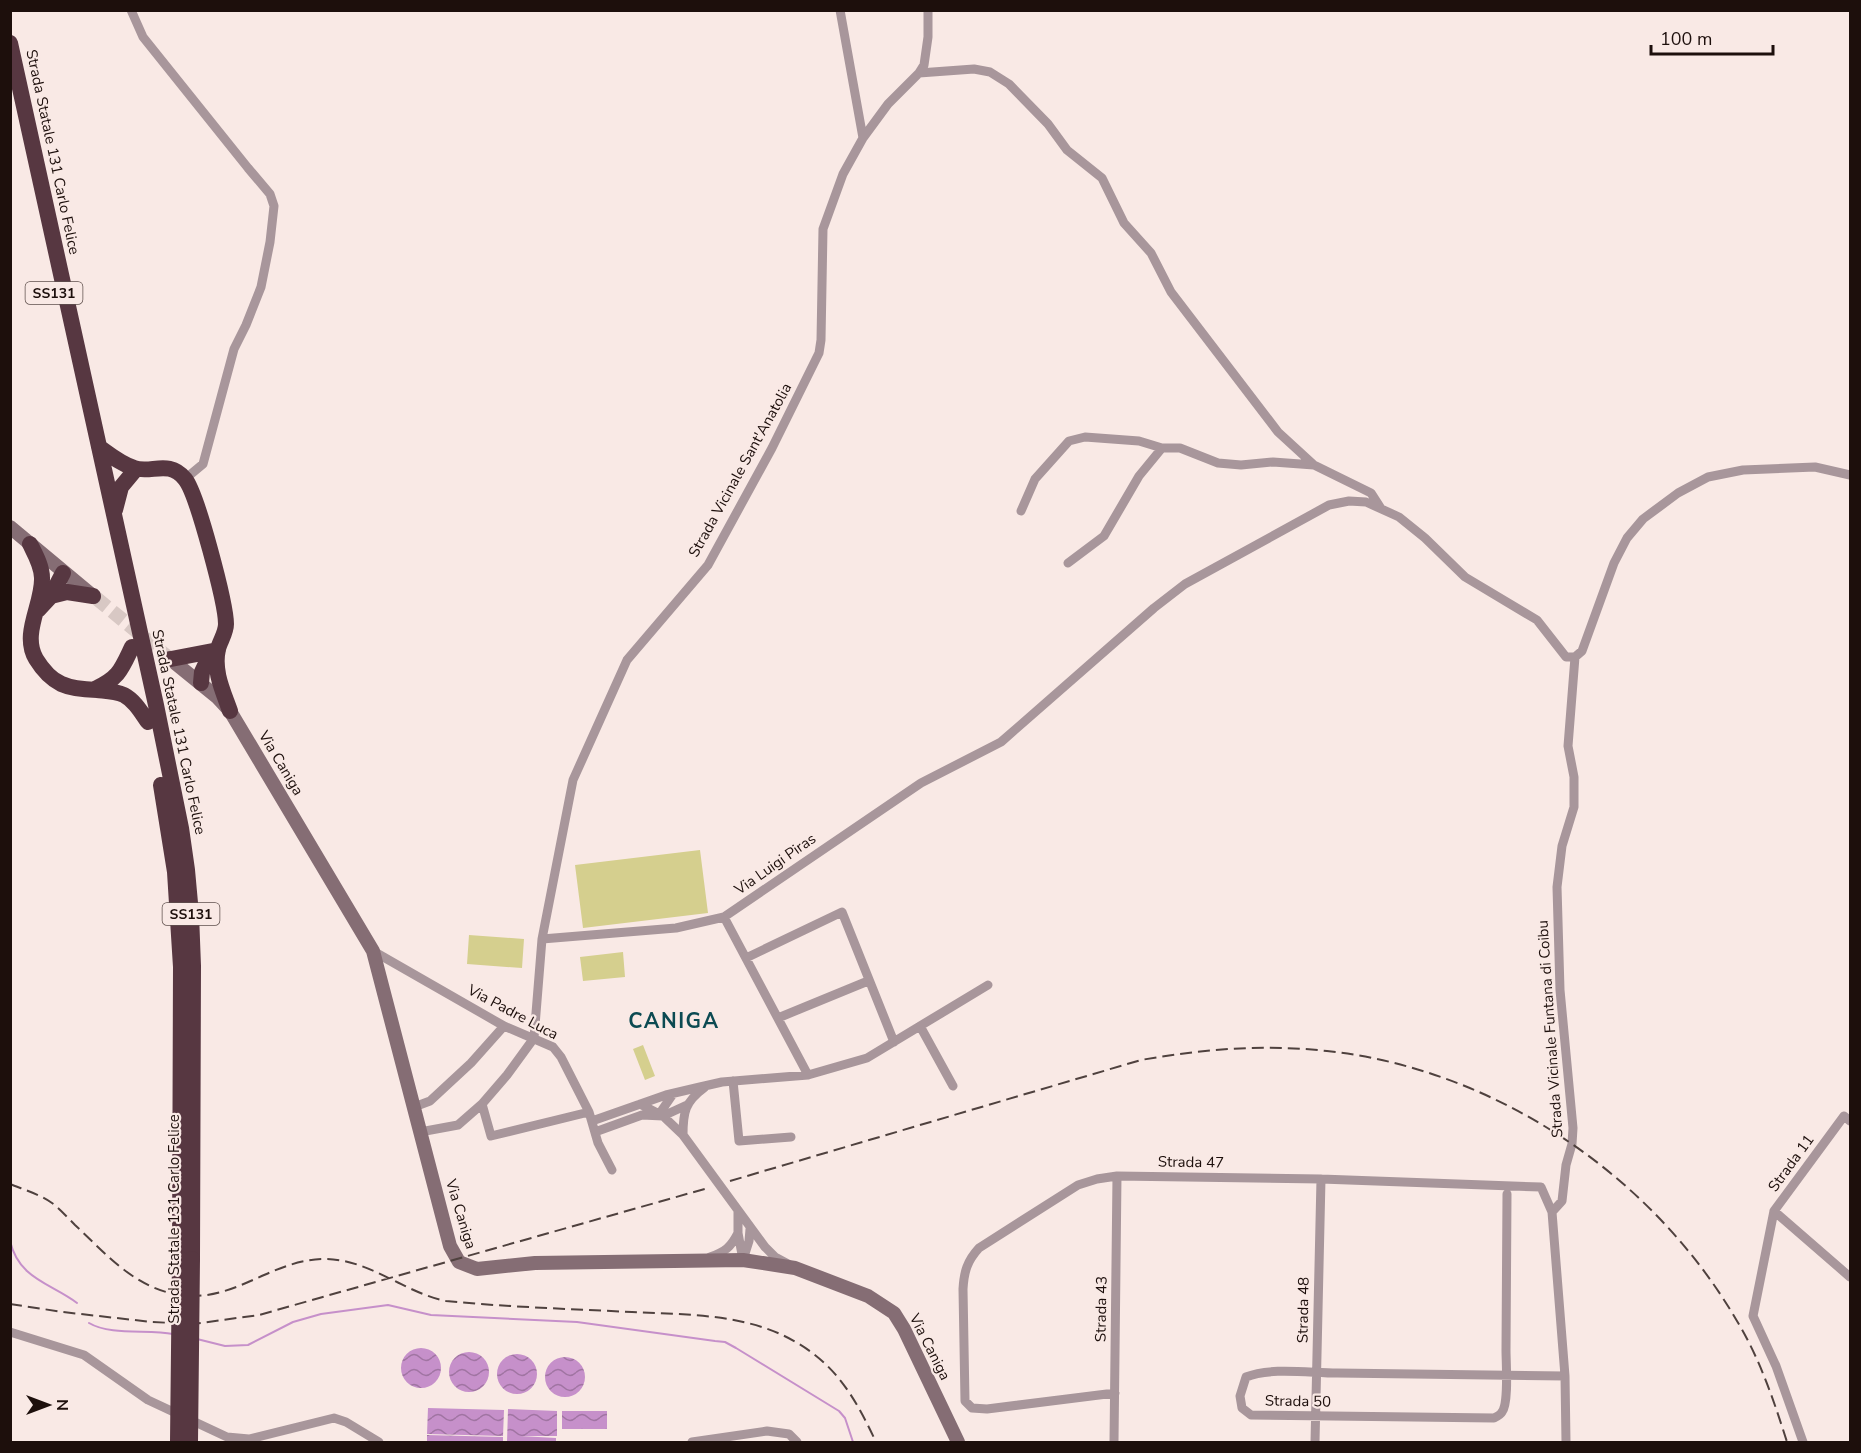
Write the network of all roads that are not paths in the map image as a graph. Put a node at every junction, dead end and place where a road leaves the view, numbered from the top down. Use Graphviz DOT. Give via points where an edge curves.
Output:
graph roads {
  1 [pos="131,10"];
  2 [pos="840,10"];
  3 [pos="928,10"];
  4 [pos="10,43"];
  5 [pos="919,74"];
  6 [pos="10,96"];
  7 [pos="863,138"];
  8 [pos="99,447"];
  9 [pos="1162,448"];
  10 [pos="1314,465"];
  11 [pos="136,469"];
  12 [pos="1851,475"];
  13 [pos="185,479"];
  14 [pos="1380,507"];
  15 [pos="1021,511"];
  16 [pos="114,513"];
  17 [pos="10,526"];
  18 [pos="30,543"];
  19 [pos="1068,563"];
  20 [pos="63,573"];
  21 [pos="46,596"];
  22 [pos="94,597"];
  23 [pos="132,646"];
  24 [pos="215,655"];
  25 [pos="1575,657"];
  26 [pos="170,658"];
  27 [pos="201,683"];
  28 [pos="91,690"];
  29 [pos="231,711"];
  30 [pos="148,722"];
  31 [pos="166,781"];
  32 [pos="724,917"];
  33 [pos="542,939"];
  34 [pos="373,951"];
  35 [pos="746,958"];
  36 [pos="868,981"];
  37 [pos="988,986"];
  38 [pos="778,1018"];
  39 [pos="504,1026"];
  40 [pos="920,1026"];
  41 [pos="534,1038"];
  42 [pos="894,1042"];
  43 [pos="808,1075"];
  44 [pos="734,1081"];
  45 [pos="709,1085"];
  46 [pos="953,1086"];
  47 [pos="673,1094"];
  48 [pos="482,1104"];
  49 [pos="640,1104"];
  50 [pos="687,1105"];
  51 [pos="414,1107"];
  52 [pos="663,1116"];
  53 [pos="591,1117"];
  54 [pos="1851,1121"];
  55 [pos="420,1132"];
  56 [pos="595,1132"];
  57 [pos="683,1135"];
  58 [pos="791,1137"];
  59 [pos="612,1170"];
  60 [pos="1117,1176"];
  61 [pos="1321,1179"];
  62 [pos="1507,1194"];
  63 [pos="1774,1211"];
  64 [pos="738,1212"];
  65 [pos="1552,1212"];
  66 [pos="750,1229"];
  67 [pos="738,1233"];
  68 [pos="186,1259"];
  69 [pos="743,1260"];
  70 [pos="698,1261"];
  71 [pos="795,1268"];
  72 [pos="1851,1277"];
  73 [pos="10,1332"];
  74 [pos="1317,1373"];
  75 [pos="1506,1376"];
  76 [pos="1565,1376"];
  77 [pos="1114,1393"];
  78 [pos="1315,1416"];
  79 [pos="178,1443"];
  80 [pos="190,1443"];
  81 [pos="379,1443"];
  82 [pos="692,1443"];
  83 [pos="797,1443"];
  84 [pos="958,1443"];
  85 [pos="1114,1443"];
  86 [pos="1315,1443"];
  87 [pos="1566,1443"];
  88 [pos="1803,1443"];
  1 -- 13 [label="street" via="143,37 259,178 273,206 261,287 234,349 203,464"];
  2 -- 7 [label="street"];
  3 -- 5 [label="street" via="928,37"];
  4 -- 8 [label="highway, Strada Statale 131 Carlo Felice / SS131"];
  5 -- 7 [label="street, Strada Vicinale Sant'Anatolia" via="888,104"];
  5 -- 10 [label="street" via="974,69 990,72 1009,84 1067,150 1102,178 1124,223 1151,253 1171,292 1278,432"];
  6 -- 23 [label="highway, Strada Statale 131 Carlo Felice / SS131"];
  7 -- 33 [label="street, Strada Vicinale Sant'Anatolia" via="843,174 823,229 819,353 708,565 640,643 618,677 573,780"];
  8 -- 11 [label="highway"];
  8 -- 16 [label="highway, Strada Statale 131 Carlo Felice / SS131"];
  9 -- 10 [label="street" via="1180,448 1218,463"];
  9 -- 15 [label="street" via="1139,441 1085,437 1069,441 1035,479"];
  9 -- 19 [label="street" via="1139,476 1104,536"];
  10 -- 14 [label="street" via="1371,493"];
  11 -- 13 [label="highway" via="164,467"];
  11 -- 16 [label="highway" via="121,486"];
  12 -- 25 [label="street" via="1815,467 1743,470 1708,477 1678,493 1643,519 1627,538 1589,635"];
  13 -- 24 [label="highway" via="196,501 223,601 226,626"];
  14 -- 25 [label="street" via="1425,538 1465,577 1537,620 1566,657"];
  14 -- 32 [label="street, Via Luigi Piras" via="1349,501 1329,505 1185,584 1001,742 921,783"];
  16 -- 31 [label="highway, Strada Statale 131 Carlo Felice / SS131"];
  17 -- 18 [label="street"];
  18 -- 20 [label="street"];
  18 -- 21 [label="highway"];
  20 -- 21 [label="highway" via="53,577"];
  20 -- 22 [label="street"];
  21 -- 22 [label="highway" via="67,592"];
  21 -- 28 [label="highway" via="31,632 34,656 49,676 67,688"];
  23 -- 28 [label="highway" via="119,675"];
  23 -- 30 [label="highway, Strada Statale 131 Carlo Felice / SS131"];
  24 -- 26 [label="highway"];
  24 -- 27 [label="highway" via="202,672"];
  24 -- 29 [label="highway" via="218,680"];
  25 -- 65 [label="street, Strada Vicinale Funtana di Coibu" via="1568,746 1574,807 1562,846 1557,887 1560,990 1573,1128 1562,1201"];
  26 -- 27 [label="street, Via Caniga"];
  27 -- 29 [label="street, Via Caniga"];
  28 -- 30 [label="highway" via="124,696 136,704"];
  29 -- 34 [label="street, Via Caniga"];
  30 -- 31 [label="highway, Strada Statale 131 Carlo Felice / SS131"];
  31 -- 68 [label="highway, Strada Statale 131 Carlo Felice / SS131" via="187,1050"];
  32 -- 33 [label="street, Via Luigi Piras" via="676,928"];
  32 -- 35 [label="street"];
  33 -- 41 [label="street, Strada Vicinale Sant'Anatolia"];
  34 -- 39 [label="street, Via Padre Luca"];
  34 -- 51 [label="street, Via Caniga"];
  35 -- 36 [label="street" via="842,912"];
  35 -- 38 [label="street"];
  36 -- 38 [label="street"];
  36 -- 42 [label="street"];
  37 -- 40 [label="street"];
  38 -- 43 [label="street"];
  39 -- 41 [label="street, Via Padre Luca"];
  39 -- 51 [label="street" via="430,1101"];
  40 -- 42 [label="street"];
  40 -- 46 [label="street"];
  41 -- 48 [label="street"];
  41 -- 53 [label="street, Via Padre Luca" via="553,1047 561,1057"];
  42 -- 43 [label="street" via="867,1059"];
  43 -- 44 [label="street"];
  44 -- 45 [label="street"];
  44 -- 58 [label="street" via="739,1141"];
  45 -- 47 [label="street"];
  45 -- 50 [label="street"];
  47 -- 49 [label="street"];
  47 -- 52 [label="street" via="662,1110"];
  48 -- 53 [label="street" via="491,1136"];
  48 -- 55 [label="street" via="458,1125"];
  49 -- 52 [label="street"];
  49 -- 53 [label="street"];
  50 -- 52 [label="street"];
  50 -- 57 [label="street"];
  51 -- 55 [label="street, Via Caniga"];
  52 -- 56 [label="street" via="642,1115"];
  52 -- 57 [label="street"];
  53 -- 56 [label="street, Via Padre Luca"];
  54 -- 63 [label="street, Strada 11" via="1844,1116"];
  55 -- 70 [label="street, Via Caniga" via="450,1246 456,1259 468,1267"];
  56 -- 59 [label="street, Via Padre Luca"];
  57 -- 64 [label="street"];
  60 -- 61 [label="street, Strada 47"];
  60 -- 77 [label="street, Strada 43"];
  60 -- 77 [label="street, Strada 47" via="1078,1185 979,1248 964,1272 963,1289 965,1401 972,1408"];
  61 -- 65 [label="street, Strada 47" via="1541,1187"];
  61 -- 74 [label="street, Strada 48"];
  62 -- 75 [label="street, Strada 50"];
  63 -- 72 [label="street, Strada 11"];
  63 -- 88 [label="street" via="1753,1317 1776,1366"];
  64 -- 66 [label="street"];
  64 -- 67 [label="street"];
  65 -- 76 [label="street, Strada 47"];
  66 -- 69 [label="street"];
  66 -- 71 [label="street" via="775,1257"];
  67 -- 69 [label="street"];
  67 -- 70 [label="street" via="724,1253"];
  68 -- 79 [label="highway, Strada Statale 131 Carlo Felice / SS131, bridge"];
  68 -- 80 [label="highway, Strada Statale 131 Carlo Felice / SS131, bridge"];
  69 -- 70 [label="street, Via Caniga"];
  69 -- 71 [label="street, Via Caniga"];
  71 -- 84 [label="street, Via Caniga" via="868,1296 894,1313"];
  73 -- 81 [label="street" via="84,1355 148,1400 227,1437 249,1439 334,1418"];
  74 -- 75 [label="street, Strada 50"];
  74 -- 78 [label="street, Strada 48"];
  74 -- 78 [label="street, Strada 50" via="1257,1372 1246,1377 1240,1396 1242,1408 1251,1415"];
  75 -- 76 [label="street, Strada 50"];
  75 -- 78 [label="street, Strada 50" via="1505,1406 1494,1418"];
  76 -- 87 [label="street"];
  77 -- 85 [label="street, Strada 43"];
  78 -- 86 [label="street, Strada 48"];
  82 -- 83 [label="street" via="766,1431 789,1434"];
}
